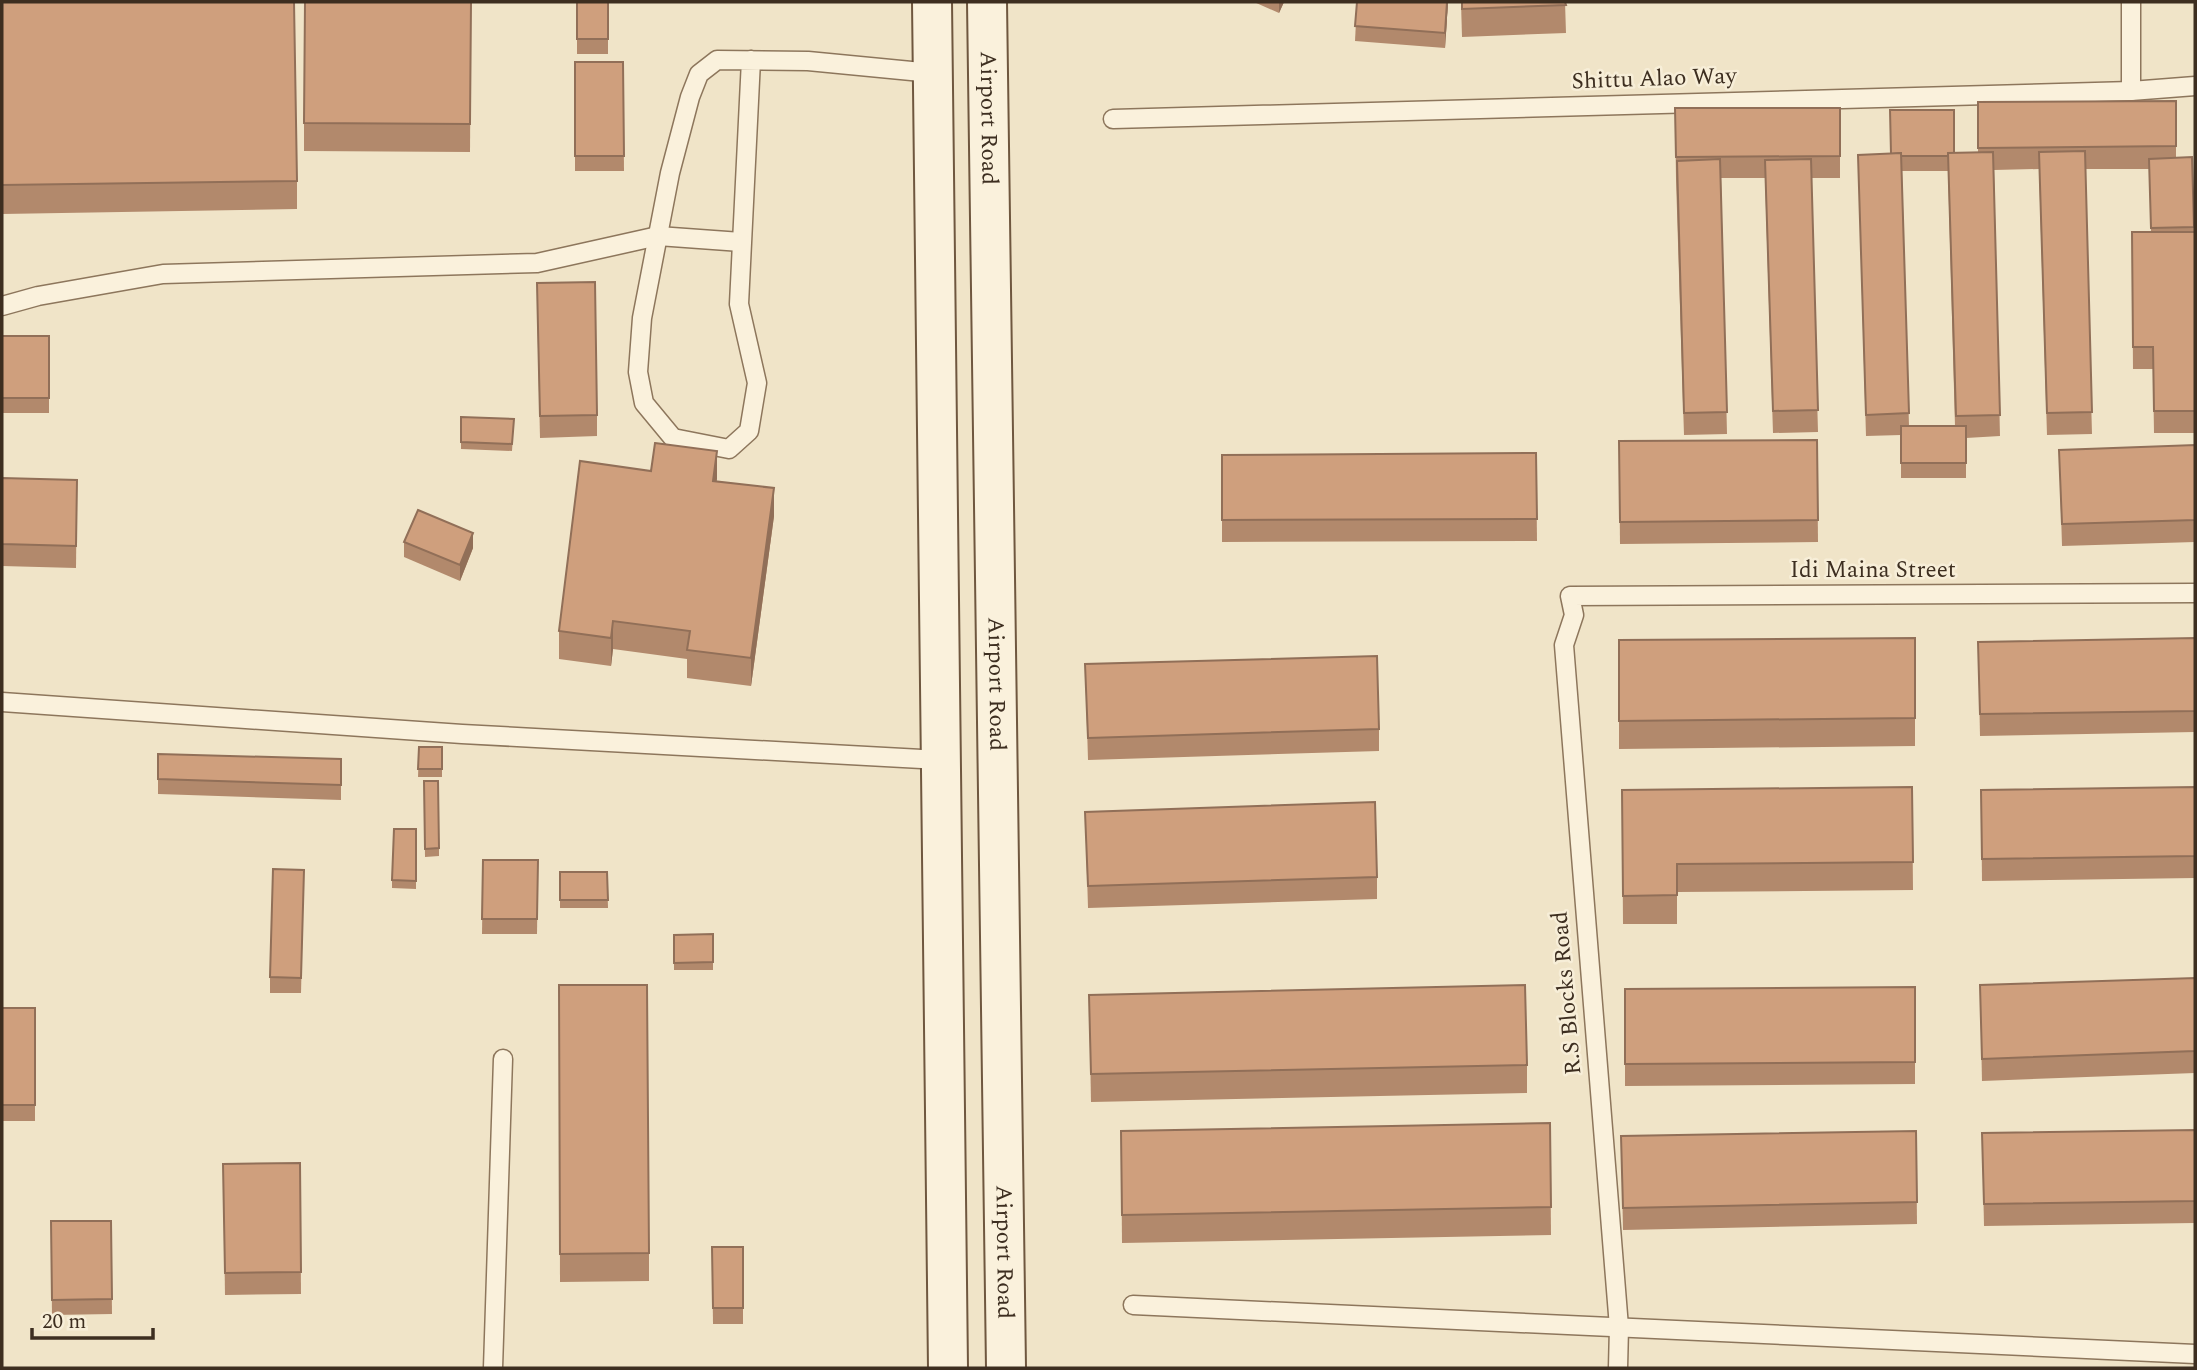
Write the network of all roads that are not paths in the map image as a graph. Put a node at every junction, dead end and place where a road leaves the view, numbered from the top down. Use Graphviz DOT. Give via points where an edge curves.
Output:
graph roads {
  1 [pos="932,2"];
  2 [pos="987,2"];
  3 [pos="2132,2"];
  4 [pos="751,60"];
  5 [pos="932,73"];
  6 [pos="2195,86"];
  7 [pos="2131,91"];
  8 [pos="1113,119"];
  9 [pos="658,236"];
  10 [pos="741,242"];
  11 [pos="2,306"];
  12 [pos="2195,593"];
  13 [pos="1574,615"];
  14 [pos="2,702"];
  15 [pos="940,760"];
  16 [pos="503,1059"];
  17 [pos="1133,1305"];
  18 [pos="1619,1327"];
  19 [pos="2195,1354"];
  20 [pos="943,1361"];
  21 [pos="493,1368"];
  22 [pos="1006,1368"];
  23 [pos="1618,1368"];
  1 -- 5 [label="main road"];
  2 -- 22 [label="main road, Airport Road"];
  3 -- 7 [label="lane"];
  4 -- 5 [label="lane"];
  4 -- 9 [label="lane" via="717,60 699,74 670,173"];
  4 -- 10 [label="lane"];
  5 -- 15 [label="main road"];
  6 -- 7 [label="lane, Shittu Alao Way"];
  7 -- 8 [label="lane, Shittu Alao Way"];
  9 -- 10 [label="lane"];
  9 -- 10 [label="lane" via="642,318 638,372 644,403 673,438 729,449 750,431 757,383 739,304"];
  9 -- 11 [label="lane" via="537,263 163,274"];
  12 -- 13 [label="lane, Idi Maina Street" via="1570,596"];
  13 -- 18 [label="lane, R.S Blocks Road" via="1564,645"];
  14 -- 15 [label="lane" via="462,734"];
  15 -- 20 [label="main road"];
  16 -- 21 [label="lane"];
  17 -- 18 [label="lane"];
  18 -- 19 [label="lane"];
  18 -- 23 [label="lane, R.S Blocks Road"];
}
